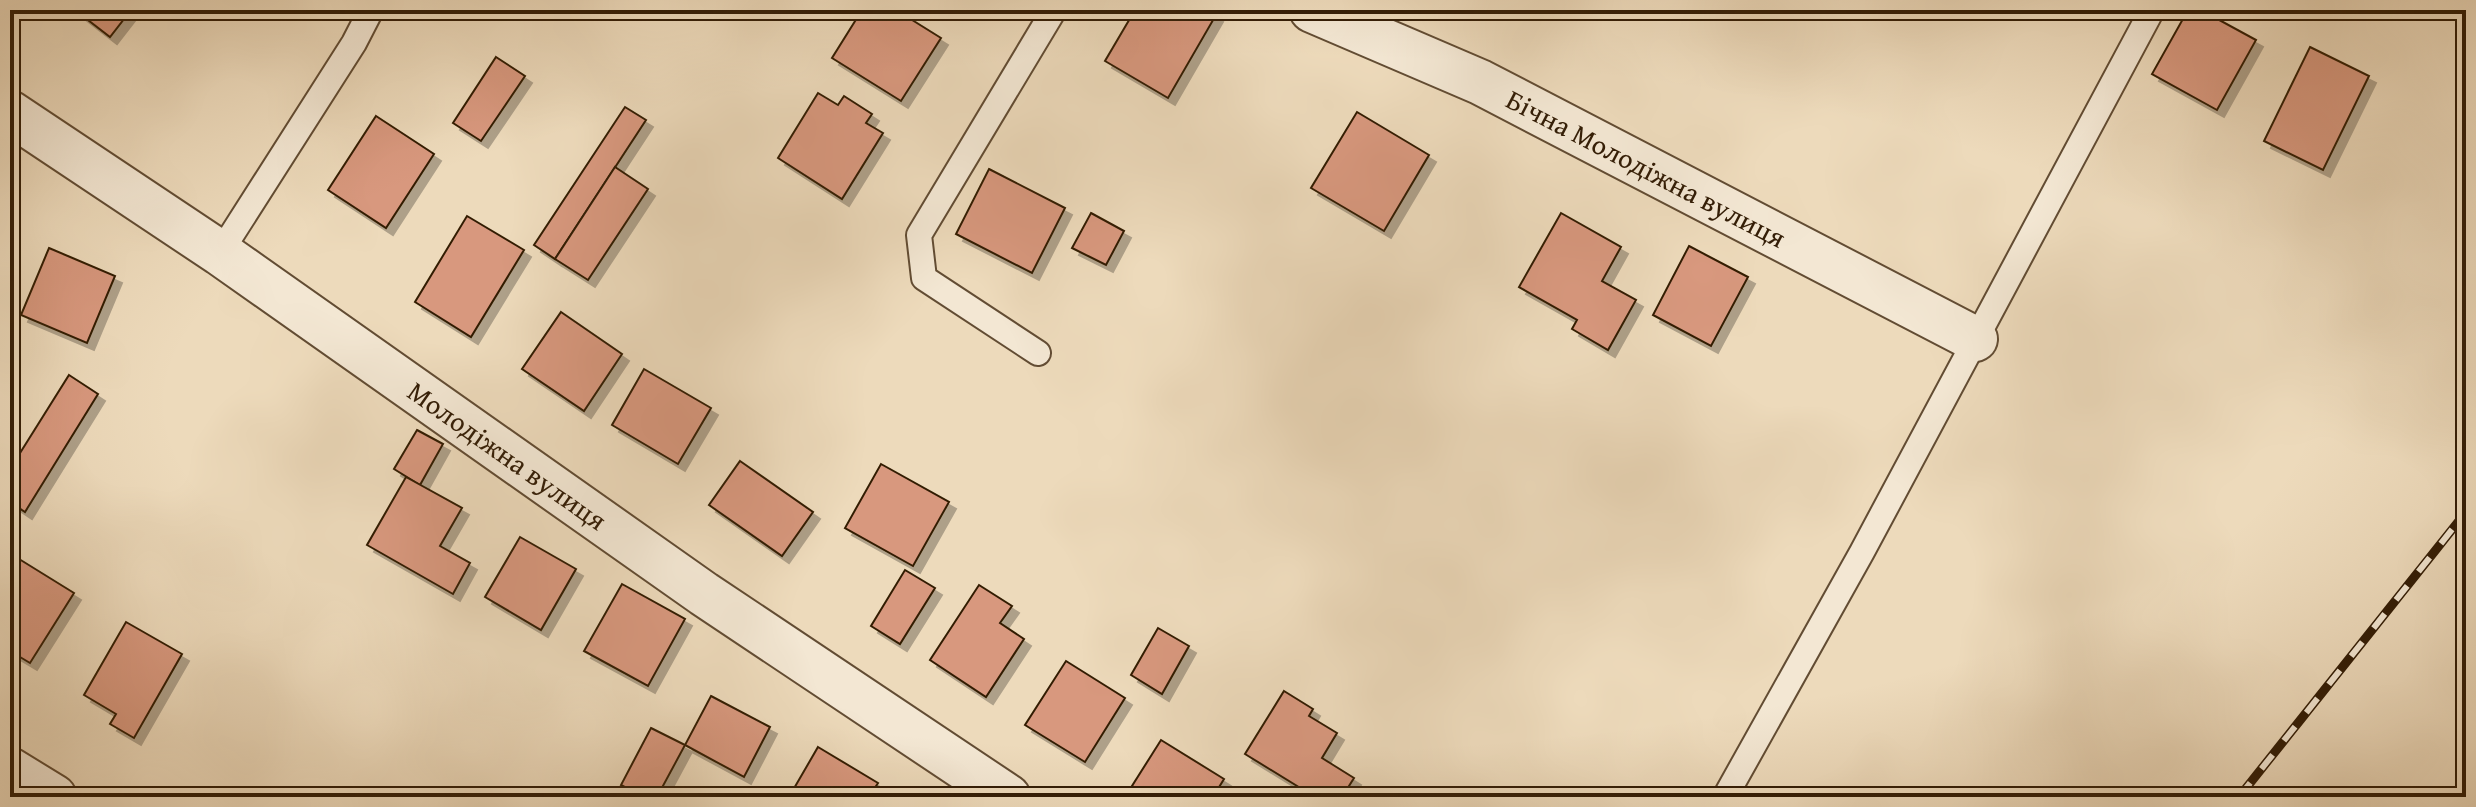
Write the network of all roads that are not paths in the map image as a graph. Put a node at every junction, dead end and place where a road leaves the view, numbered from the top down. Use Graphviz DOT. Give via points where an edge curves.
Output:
graph roads {
  1 [pos="371,10"];
  2 [pos="1054,10"];
  3 [pos="1312,10"];
  4 [pos="2152,10"];
  5 [pos="10,113"];
  6 [pos="220,253"];
  7 [pos="1975,339"];
  8 [pos="1038,353"];
  9 [pos="10,770"];
  10 [pos="54,797"];
  11 [pos="1008,797"];
  12 [pos="1725,797"];
  1 -- 6 [label="lane"];
  2 -- 8 [label="lane" via="919,235 924,278"];
  3 -- 7 [label="street, Бічна Молодіжна вулиця" via="1480,82"];
  4 -- 7 [label="lane"];
  5 -- 6 [label="street, Молодіжна вулиця"];
  6 -- 11 [label="street, Молодіжна вулиця" via="704,594"];
  7 -- 12 [label="lane"];
  9 -- 10 [label="street"];
}
